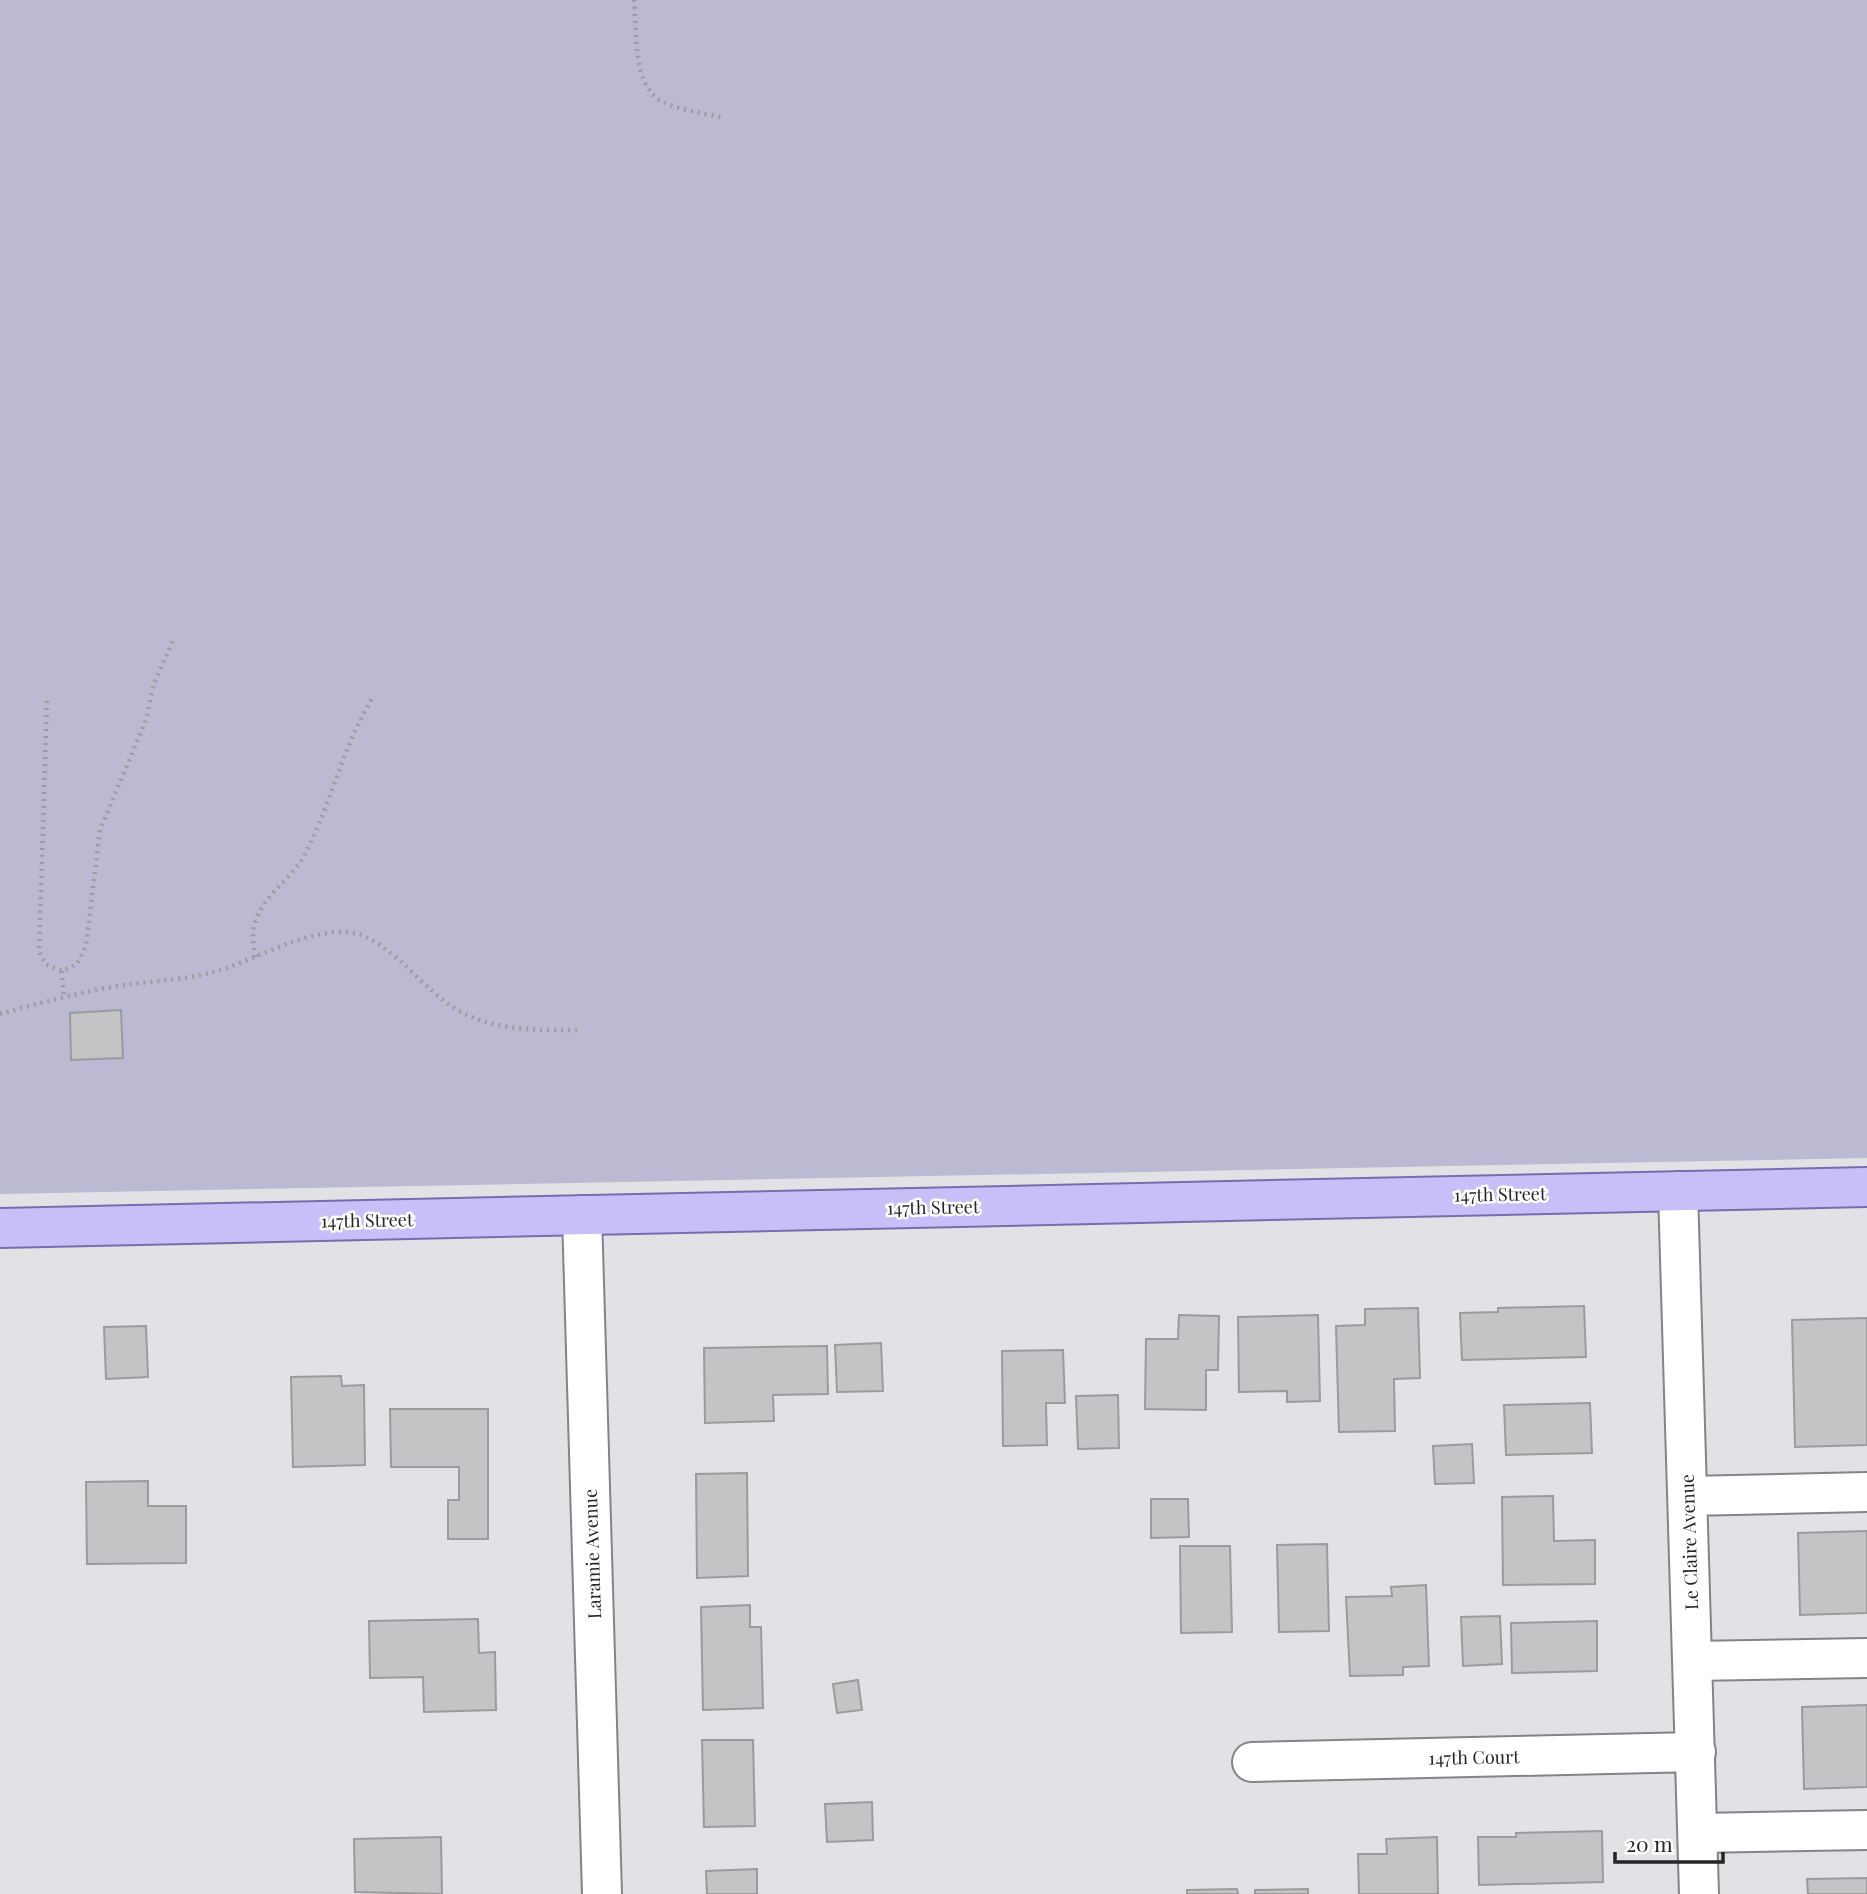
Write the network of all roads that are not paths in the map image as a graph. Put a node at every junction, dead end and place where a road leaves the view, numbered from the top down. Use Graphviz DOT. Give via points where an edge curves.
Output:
graph roads {
  1 [pos="1867,1186"];
  2 [pos="1678,1191"];
  3 [pos="582,1215"];
  4 [pos="0,1228"];
  5 [pos="1867,1492"];
  6 [pos="1688,1496"];
  7 [pos="1867,1658"];
  8 [pos="1693,1661"];
  9 [pos="1696,1752"];
  10 [pos="1252,1762"];
  11 [pos="1867,1830"];
  12 [pos="1698,1833"];
  13 [pos="602,1894"];
  14 [pos="1699,1894"];
  1 -- 2 [label="main road, 147th Street"];
  2 -- 3 [label="main road, 147th Street"];
  2 -- 6 [label="street, Le Claire Avenue"];
  3 -- 4 [label="main road, 147th Street"];
  3 -- 13 [label="street, Laramie Avenue"];
  5 -- 6 [label="street"];
  6 -- 8 [label="street, Le Claire Avenue"];
  7 -- 8 [label="street"];
  8 -- 9 [label="street, Le Claire Avenue"];
  9 -- 10 [label="street, 147th Court"];
  9 -- 12 [label="street, Le Claire Avenue"];
  11 -- 12 [label="street"];
  12 -- 14 [label="street, Le Claire Avenue"];
}
